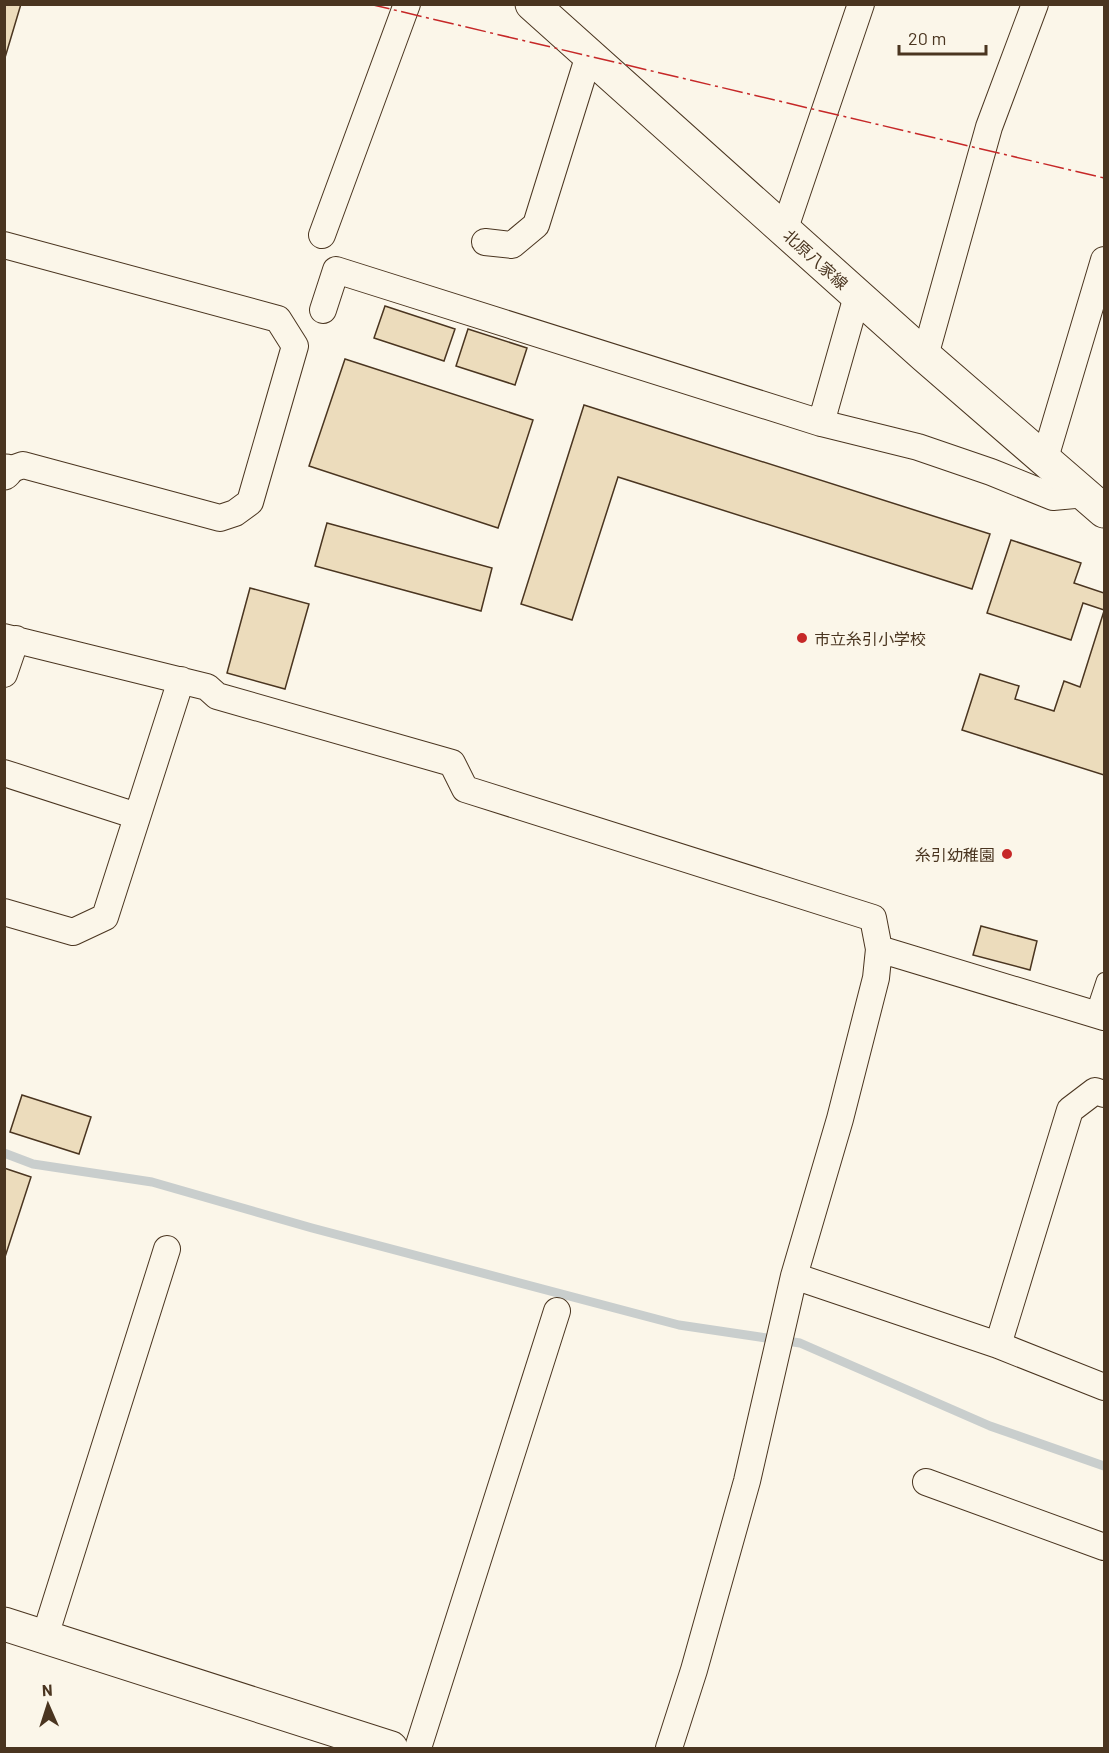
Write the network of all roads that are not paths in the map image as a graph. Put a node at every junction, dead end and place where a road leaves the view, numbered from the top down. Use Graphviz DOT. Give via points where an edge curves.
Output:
graph roads {
  1 [pos="407,4"];
  2 [pos="532,4"];
  3 [pos="861,4"];
  4 [pos="1035,4"];
  5 [pos="590,55"];
  6 [pos="784,231"];
  7 [pos="322,235"];
  8 [pos="485,242"];
  9 [pos="4,245"];
  10 [pos="1104,260"];
  11 [pos="857,296"];
  12 [pos="323,310"];
  13 [pos="925,356"];
  14 [pos="821,423"];
  15 [pos="1045,458"];
  16 [pos="5,471"];
  17 [pos="1095,502"];
  18 [pos="10,638"];
  19 [pos="4,674"];
  20 [pos="181,680"];
  21 [pos="4,772"];
  22 [pos="137,816"];
  23 [pos="5,916"];
  24 [pos="879,949"];
  25 [pos="1104,980"];
  26 [pos="1099,1015"];
  27 [pos="1104,1094"];
  28 [pos="167,1249"];
  29 [pos="794,1276"];
  30 [pos="557,1311"];
  31 [pos="998,1345"];
  32 [pos="1104,1387"];
  33 [pos="926,1482"];
  34 [pos="1104,1547"];
  35 [pos="4,1624"];
  36 [pos="45,1636"];
  37 [pos="391,1749"];
  38 [pos="418,1749"];
  39 [pos="669,1749"];
  1 -- 7 [label="street"];
  2 -- 5 [label="main road, 北原八家線"];
  3 -- 6 [label="street"];
  4 -- 13 [label="street" via="989,127"];
  5 -- 6 [label="main road, 北原八家線"];
  5 -- 8 [label="street" via="536,225 512,245"];
  6 -- 11 [label="main road, 北原八家線"];
  9 -- 16 [label="street" via="278,319 294,346 250,502 235,513 220,518 23,465"];
  10 -- 15 [label="street"];
  11 -- 13 [label="main road, 北原八家線"];
  11 -- 14 [label="street"];
  12 -- 14 [label="street" via="336,270"];
  13 -- 15 [label="main road, 北原八家線"];
  14 -- 17 [label="street" via="918,447 1053,497"];
  15 -- 17 [label="main road, 北原八家線"];
  18 -- 19 [label="street"];
  18 -- 20 [label="street"];
  20 -- 22 [label="street"];
  20 -- 24 [label="street" via="207,687 217,696 452,763 465,789 873,918"];
  21 -- 22 [label="street"];
  22 -- 23 [label="street" via="105,917 73,932"];
  24 -- 26 [label="street"];
  24 -- 29 [label="street" via="871,1000"];
  25 -- 26 [label="lane"];
  27 -- 31 [label="street" via="1095,1091 1070,1110"];
  28 -- 36 [label="street"];
  29 -- 31 [label="street"];
  29 -- 39 [label="street" via="747,1481"];
  30 -- 38 [label="street"];
  31 -- 32 [label="street"];
  33 -- 34 [label="street"];
  35 -- 36 [label="main road"];
  36 -- 37 [label="main road"];
}
